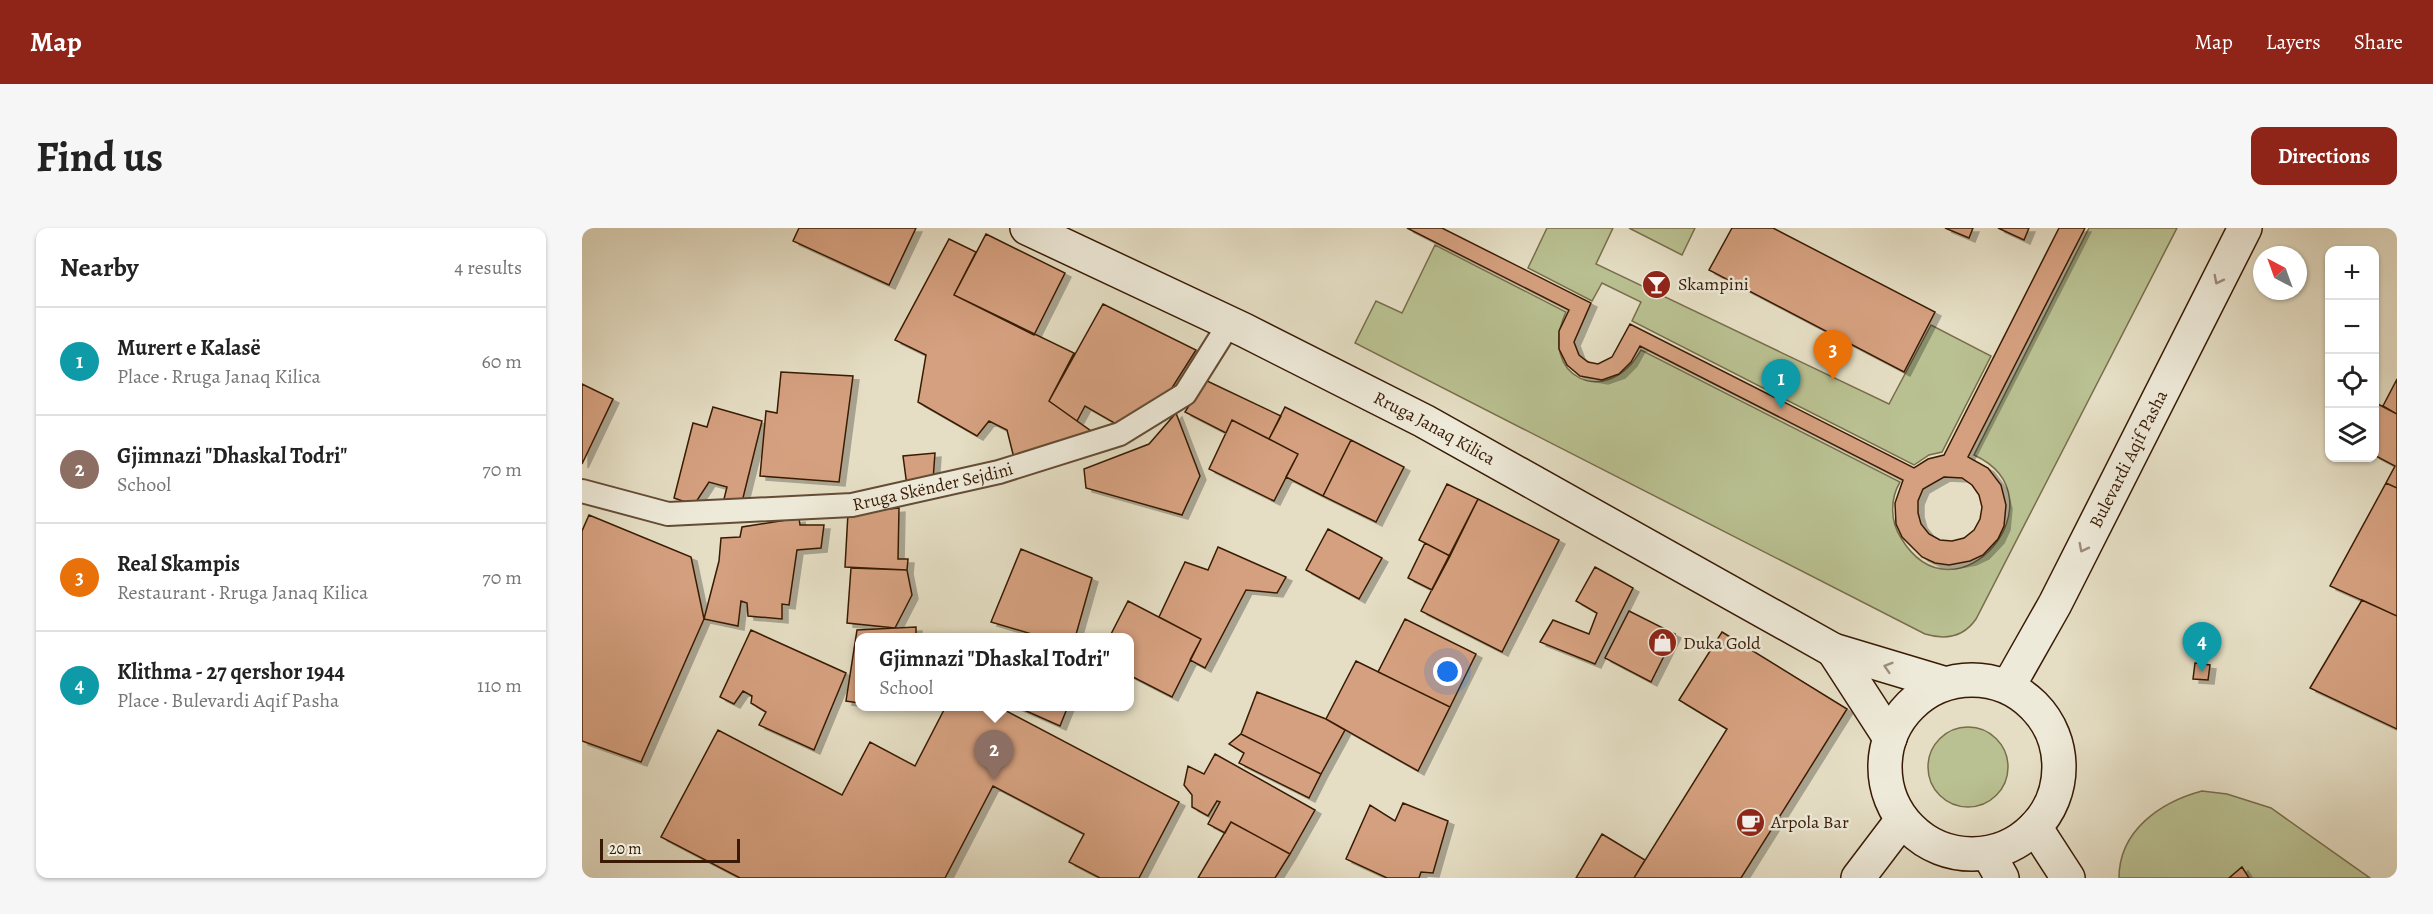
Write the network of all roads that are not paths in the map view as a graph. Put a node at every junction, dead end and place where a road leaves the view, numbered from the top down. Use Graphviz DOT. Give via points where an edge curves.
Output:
graph roads {
  1 [pos="1027,228"];
  2 [pos="2245,228"];
  3 [pos="1229,324"];
  4 [pos="582,491"];
  5 [pos="1833,650"];
  6 [pos="1943,683"];
  7 [pos="2008,687"];
  8 [pos="1890,738"];
  9 [pos="1902,820"];
  10 [pos="2035,827"];
  11 [pos="1995,866"];
  12 [pos="1858,878"];
  13 [pos="2068,878"];
  1 -- 3 [label="main road, Rruga Janaq Kilica"];
  2 -- 7 [label="main road, Bulevardi Aqif Pasha, one-way" via="2055,604"];
  3 -- 4 [label="lane, Rruga Skënder Sejdini" via="1185,394 1120,434 999,472 852,505 668,514"];
  3 -- 5 [label="main road, Rruga Janaq Kilica" via="1424,421"];
  6 -- 5 [label="main road, Rruga Janaq Kilica, one-way"];
  5 -- 8 [label="main road"];
  6 -- 7 [label="main road" via="1982,680"];
  6 -- 8 [label="main road" via="1909,706"];
  7 -- 10 [label="main road" via="2031,703 2048,724 2057,751 2058,777 2051,804"];
  8 -- 9 [label="main road" via="1885,774 1890,798"];
  9 -- 11 [label="main road" via="1918,836 1940,848"];
  9 -- 12 [label="main road"];
  10 -- 11 [label="main road" via="2013,844"];
  10 -- 13 [label="main road"];
}
